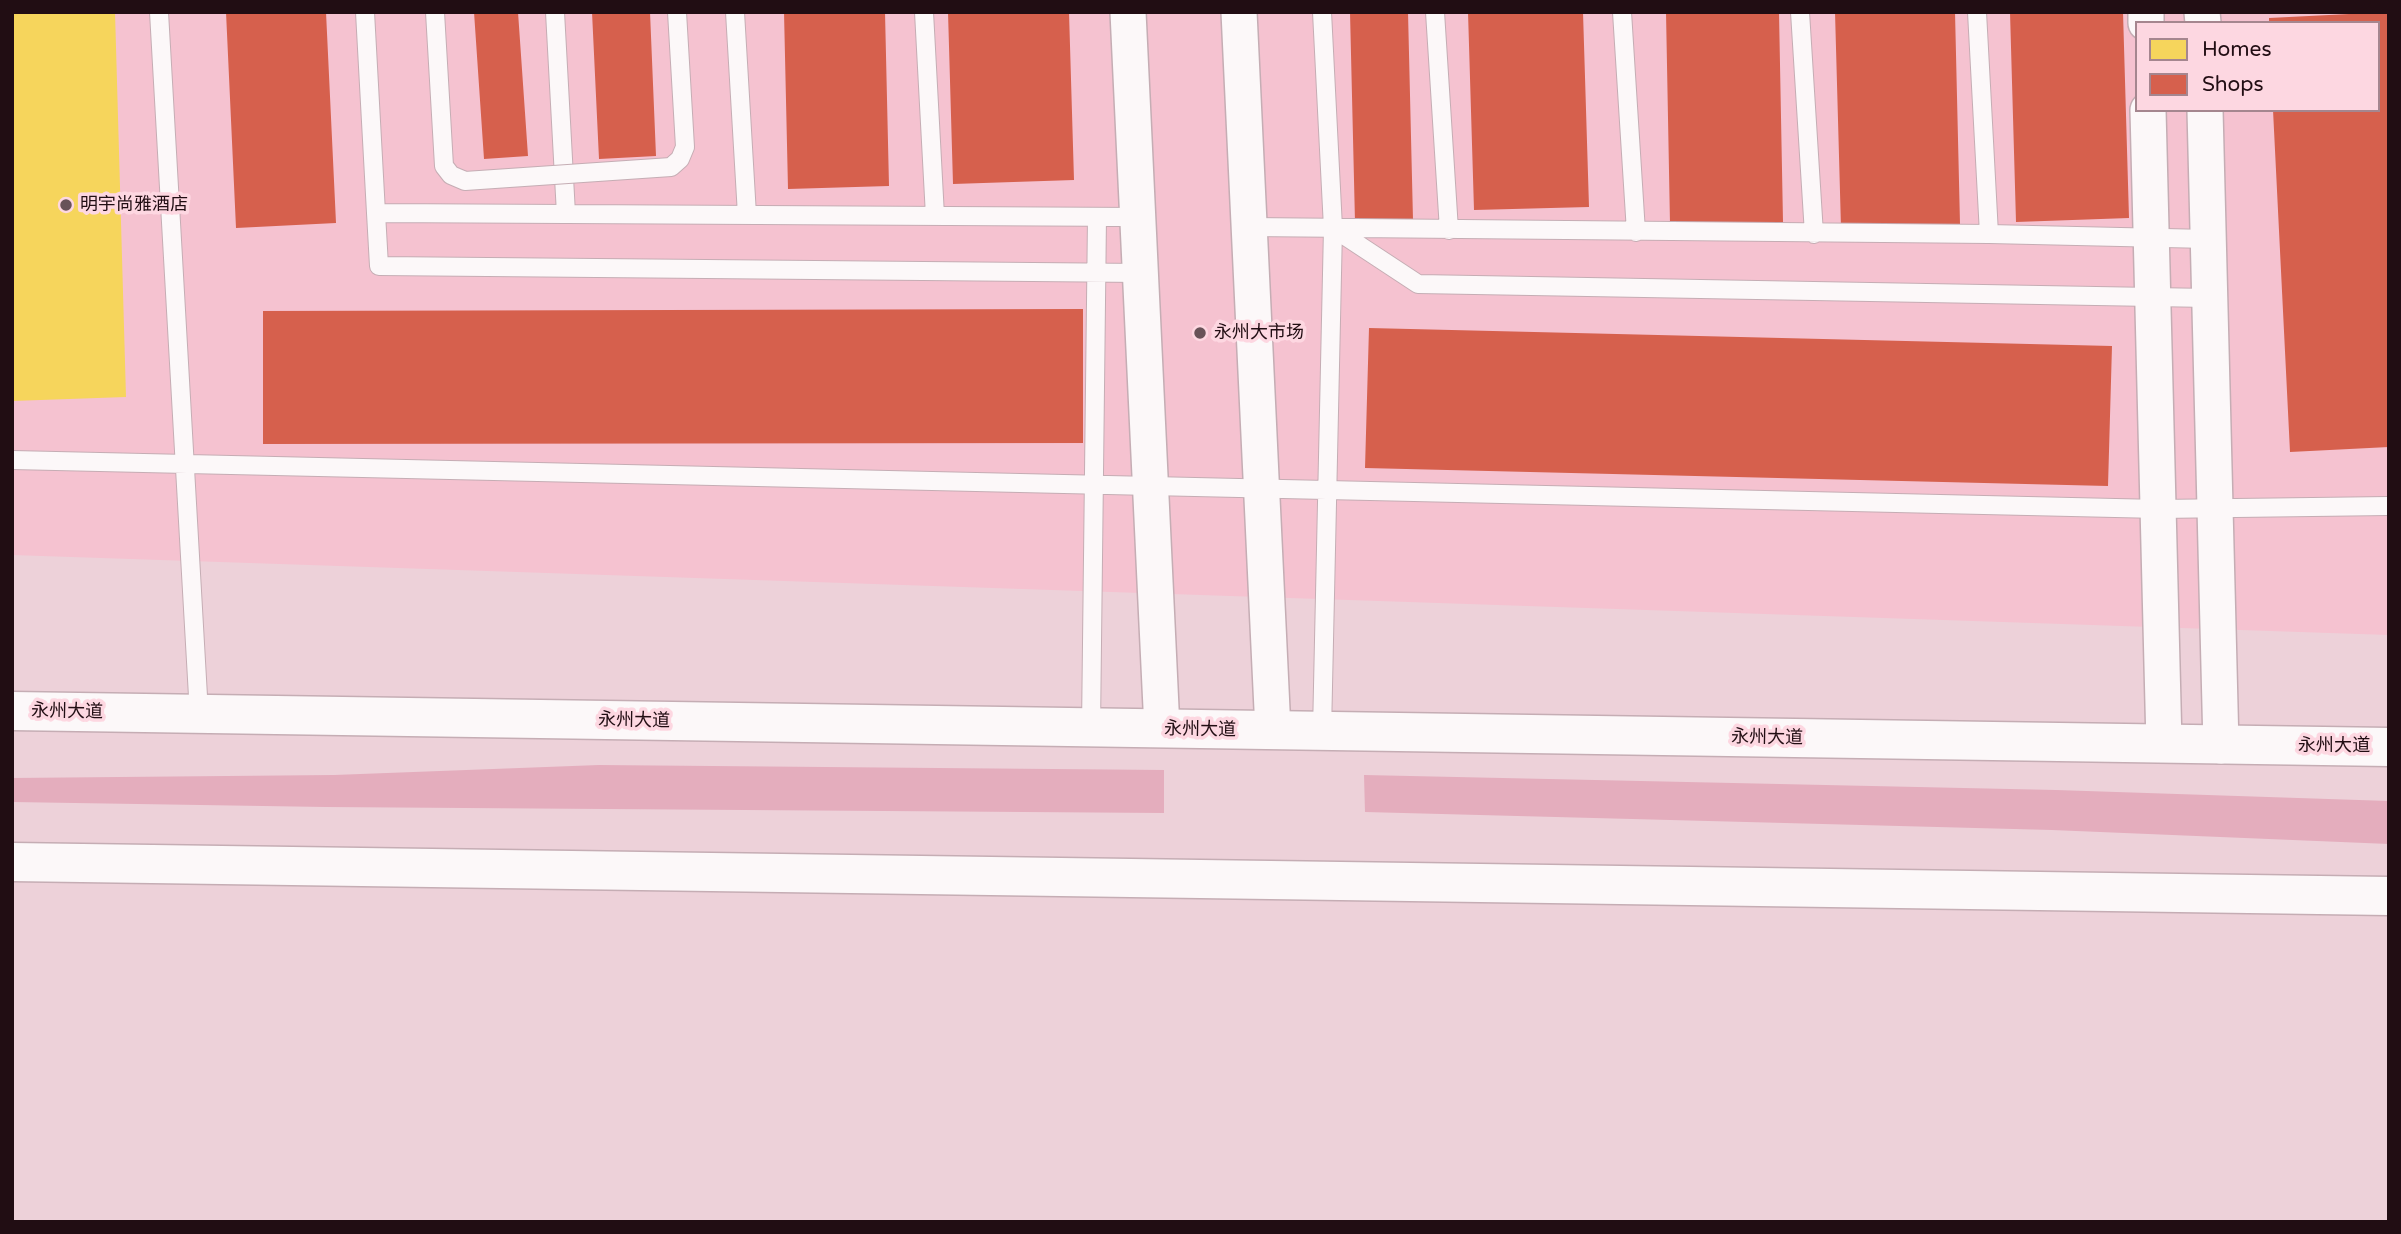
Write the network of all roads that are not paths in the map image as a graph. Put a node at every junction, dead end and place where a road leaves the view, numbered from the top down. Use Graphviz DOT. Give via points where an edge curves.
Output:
graph roads {
  1 [pos="159,12"];
  2 [pos="365,12"];
  3 [pos="435,12"];
  4 [pos="555,12"];
  5 [pos="677,12"];
  6 [pos="735,12"];
  7 [pos="924,12"];
  8 [pos="1128,12"];
  9 [pos="1240,12"];
  10 [pos="1322,12"];
  11 [pos="1436,12"];
  12 [pos="1622,12"];
  13 [pos="1800,12"];
  14 [pos="1976,12"];
  15 [pos="2148,112"];
  16 [pos="2205,112"];
  17 [pos="376,213"];
  18 [pos="566,214"];
  19 [pos="747,215"];
  20 [pos="935,216"];
  21 [pos="1097,217"];
  22 [pos="1139,217"];
  23 [pos="1250,227"];
  24 [pos="1333,228"];
  25 [pos="1449,230"];
  26 [pos="1636,232"];
  27 [pos="1814,234"];
  28 [pos="1989,234"];
  29 [pos="2152,238"];
  30 [pos="2208,239"];
  31 [pos="1097,272"];
  32 [pos="1141,272"];
  33 [pos="2153,297"];
  34 [pos="2209,298"];
  35 [pos="12,460"];
  36 [pos="185,464"];
  37 [pos="1094,485"];
  38 [pos="1150,486"];
  39 [pos="1262,488"];
  40 [pos="1328,490"];
  41 [pos="2389,506"];
  42 [pos="2215,508"];
  43 [pos="2159,509"];
  44 [pos="12,711"];
  45 [pos="199,714"];
  46 [pos="1091,728"];
  47 [pos="1162,729"];
  48 [pos="1273,731"];
  49 [pos="1322,732"];
  50 [pos="2164,744"];
  51 [pos="2221,746"];
  52 [pos="2389,747"];
  53 [pos="12,862"];
  54 [pos="2389,896"];
  1 -- 36 [label="lane"];
  2 -- 17 [label="lane"];
  3 -- 5 [label="lane, bridge" via="444,166 465,181 671,167 685,146"];
  4 -- 18 [label="lane"];
  6 -- 19 [label="lane"];
  7 -- 20 [label="lane"];
  8 -- 22 [label="street"];
  9 -- 23 [label="street"];
  10 -- 24 [label="lane"];
  11 -- 25 [label="lane"];
  12 -- 26 [label="lane"];
  13 -- 27 [label="lane"];
  14 -- 28 [label="lane"];
  15 -- 29 [label="street"];
  16 -- 30 [label="street"];
  17 -- 18 [label="lane"];
  17 -- 31 [label="lane" via="379,266"];
  18 -- 19 [label="lane"];
  19 -- 20 [label="lane"];
  20 -- 21 [label="lane"];
  21 -- 22 [label="lane"];
  21 -- 31 [label="lane"];
  22 -- 32 [label="street"];
  23 -- 24 [label="lane"];
  23 -- 39 [label="street"];
  24 -- 25 [label="lane"];
  24 -- 33 [label="lane" via="1418,284"];
  24 -- 40 [label="lane"];
  25 -- 26 [label="lane"];
  26 -- 27 [label="lane"];
  27 -- 28 [label="lane"];
  28 -- 29 [label="lane"];
  29 -- 30 [label="lane"];
  29 -- 33 [label="street"];
  30 -- 34 [label="street"];
  31 -- 32 [label="lane"];
  31 -- 37 [label="lane"];
  32 -- 38 [label="street"];
  33 -- 34 [label="lane"];
  33 -- 43 [label="street"];
  34 -- 42 [label="street"];
  35 -- 36 [label="lane"];
  36 -- 37 [label="lane"];
  36 -- 45 [label="lane"];
  37 -- 38 [label="lane"];
  37 -- 46 [label="lane"];
  38 -- 39 [label="lane"];
  38 -- 47 [label="street"];
  39 -- 40 [label="lane"];
  39 -- 48 [label="street"];
  40 -- 43 [label="lane"];
  40 -- 49 [label="lane"];
  41 -- 42 [label="lane"];
  42 -- 43 [label="lane"];
  42 -- 51 [label="street"];
  43 -- 50 [label="street"];
  44 -- 45 [label="main road, 永州大道"];
  45 -- 46 [label="main road, 永州大道"];
  46 -- 47 [label="main road, 永州大道"];
  47 -- 48 [label="main road, 永州大道"];
  48 -- 49 [label="main road, 永州大道"];
  49 -- 50 [label="main road, 永州大道"];
  50 -- 51 [label="main road, 永州大道"];
  51 -- 52 [label="main road, 永州大道"];
  53 -- 54 [label="main road"];
}
